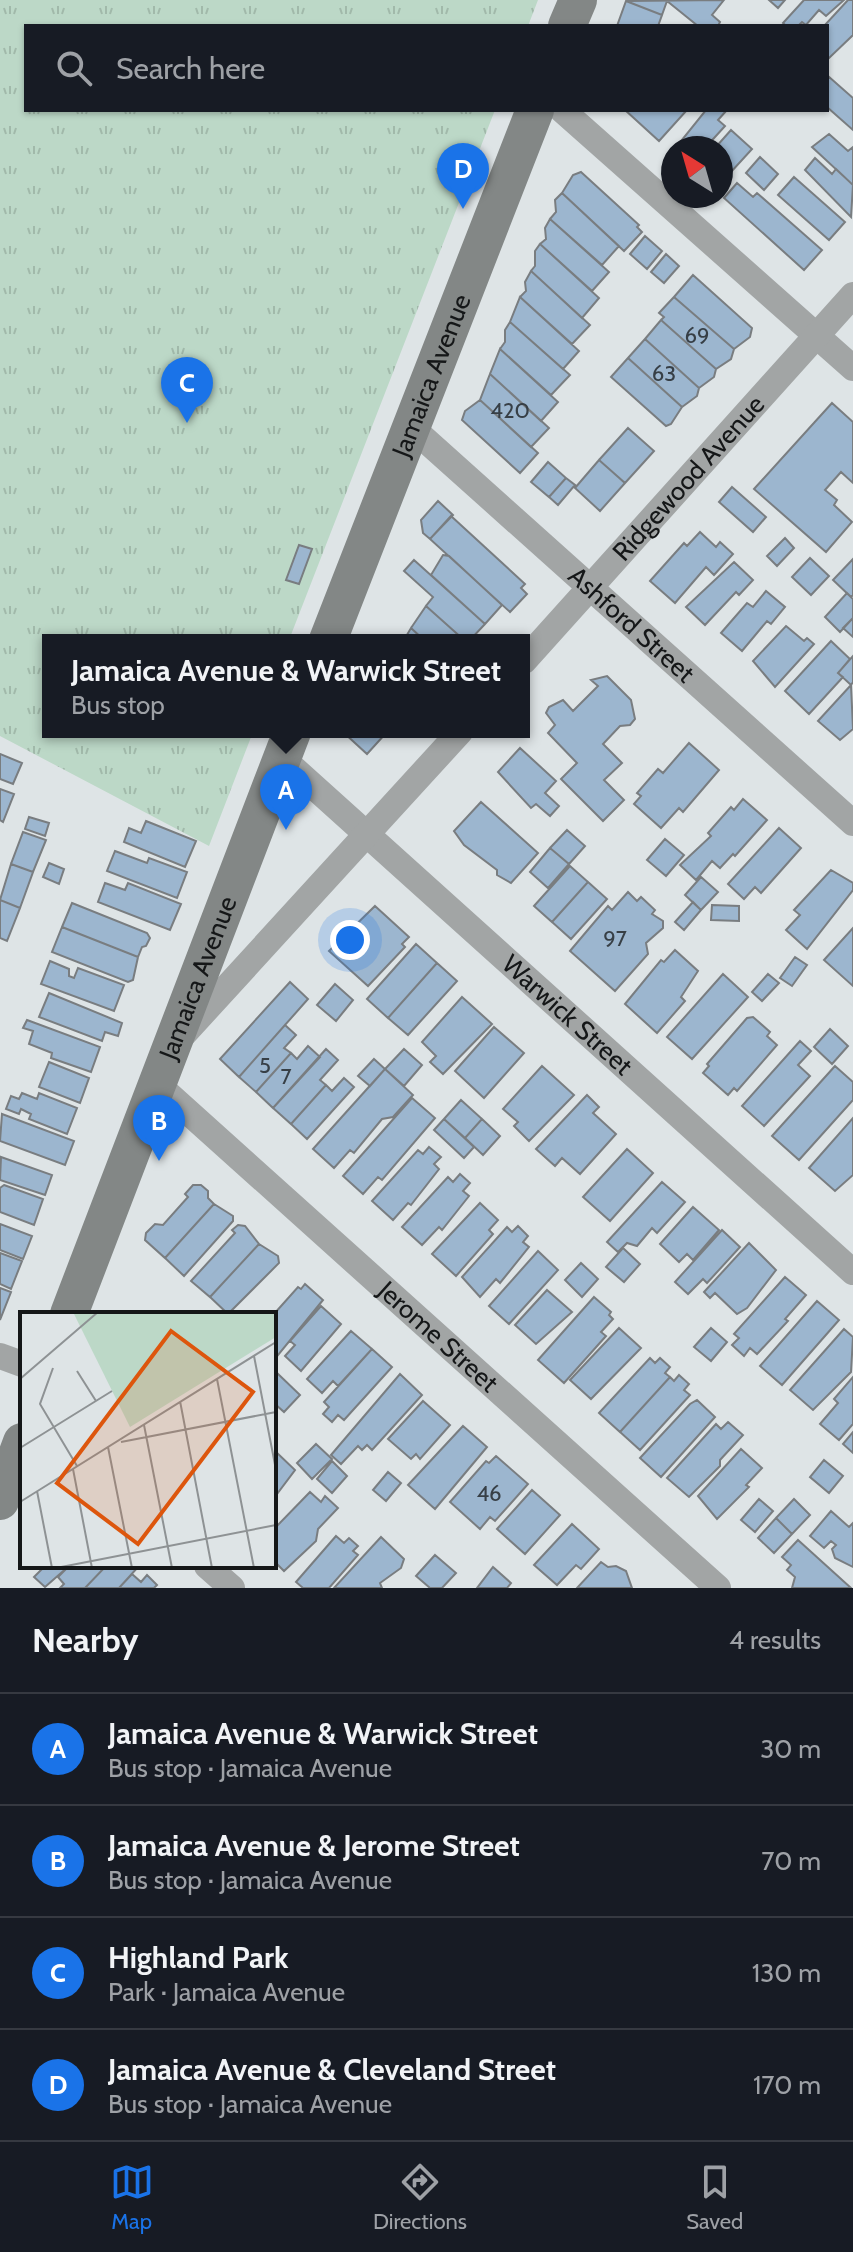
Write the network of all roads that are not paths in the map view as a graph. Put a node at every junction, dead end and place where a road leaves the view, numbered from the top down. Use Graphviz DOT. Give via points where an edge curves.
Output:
graph roads {
  1 [pos="578,0"];
  2 [pos="568,24"];
  3 [pos="534,112"];
  4 [pos="564,112"];
  5 [pos="853,295"];
  6 [pos="817,336"];
  7 [pos="853,368"];
  8 [pos="411,427"];
  9 [pos="591,587"];
  10 [pos="330,634"];
  11 [pos="530,654"];
  12 [pos="455,738"];
  13 [pos="287,745"];
  14 [pos="853,823"];
  15 [pos="368,835"];
  16 [pos="164,1066"];
  17 [pos="853,1272"];
  18 [pos="70,1312"];
  19 [pos="0,1356"];
  20 [pos="20,1363"];
  21 [pos="20,1447"];
  22 [pos="0,1501"];
  23 [pos="209,1568"];
  24 [pos="232,1588"];
  25 [pos="718,1588"];
  1 -- 2 [label="main road"];
  3 -- 8 [label="main road, Jamaica Avenue"];
  4 -- 6 [label="street"];
  5 -- 6 [label="street, Ridgewood Avenue"];
  6 -- 7 [label="street"];
  6 -- 9 [label="street, Ridgewood Avenue"];
  8 -- 9 [label="street, Ashford Street"];
  8 -- 10 [label="main road, Jamaica Avenue"];
  9 -- 11 [label="street, Ridgewood Avenue"];
  9 -- 14 [label="street, Ashford Street"];
  12 -- 15 [label="street"];
  13 -- 15 [label="street, Warwick Street"];
  13 -- 16 [label="main road, Jamaica Avenue"];
  15 -- 16 [label="street"];
  15 -- 17 [label="street, Warwick Street"];
  16 -- 18 [label="main road, Jamaica Avenue"];
  16 -- 25 [label="street, Jerome Street"];
  19 -- 20 [label="street"];
  21 -- 22 [label="main road"];
  23 -- 24 [label="street"];
}
